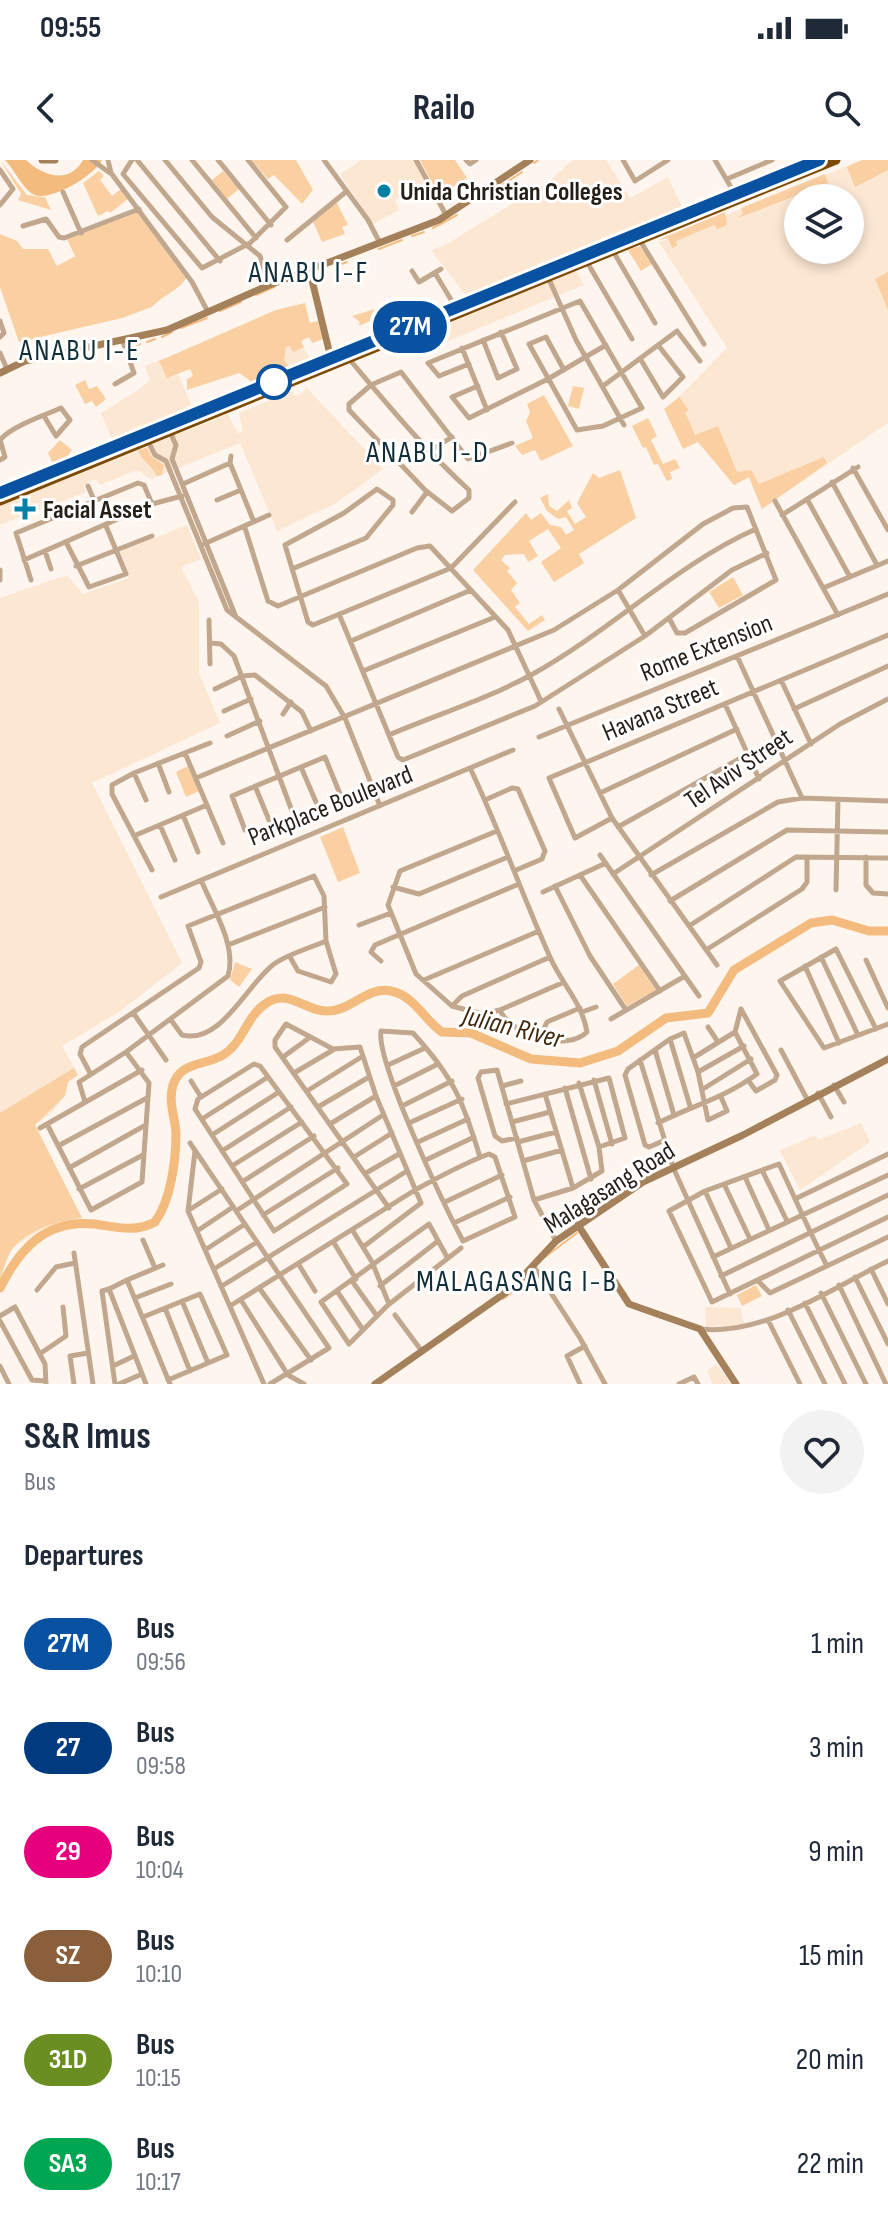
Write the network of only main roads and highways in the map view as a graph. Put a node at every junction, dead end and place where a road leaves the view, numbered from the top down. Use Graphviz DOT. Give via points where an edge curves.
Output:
graph roads {
  1 [pos="819,160"];
  2 [pos="836,160"];
  3 [pos="638,237"];
  4 [pos="612,248"];
  5 [pos="547,274"];
  6 [pos="435,320"];
  7 [pos="168,428"];
  8 [pos="0,493"];
  9 [pos="0,501"];
  1 -- 3 [label="highway"];
  2 -- 3 [label="highway"];
  3 -- 4 [label="highway"];
  4 -- 5 [label="highway"];
  4 -- 5 [label="highway"];
  5 -- 6 [label="highway"];
  5 -- 6 [label="highway"];
  6 -- 7 [label="highway"];
  7 -- 8 [label="highway"];
  7 -- 9 [label="highway"];
}
